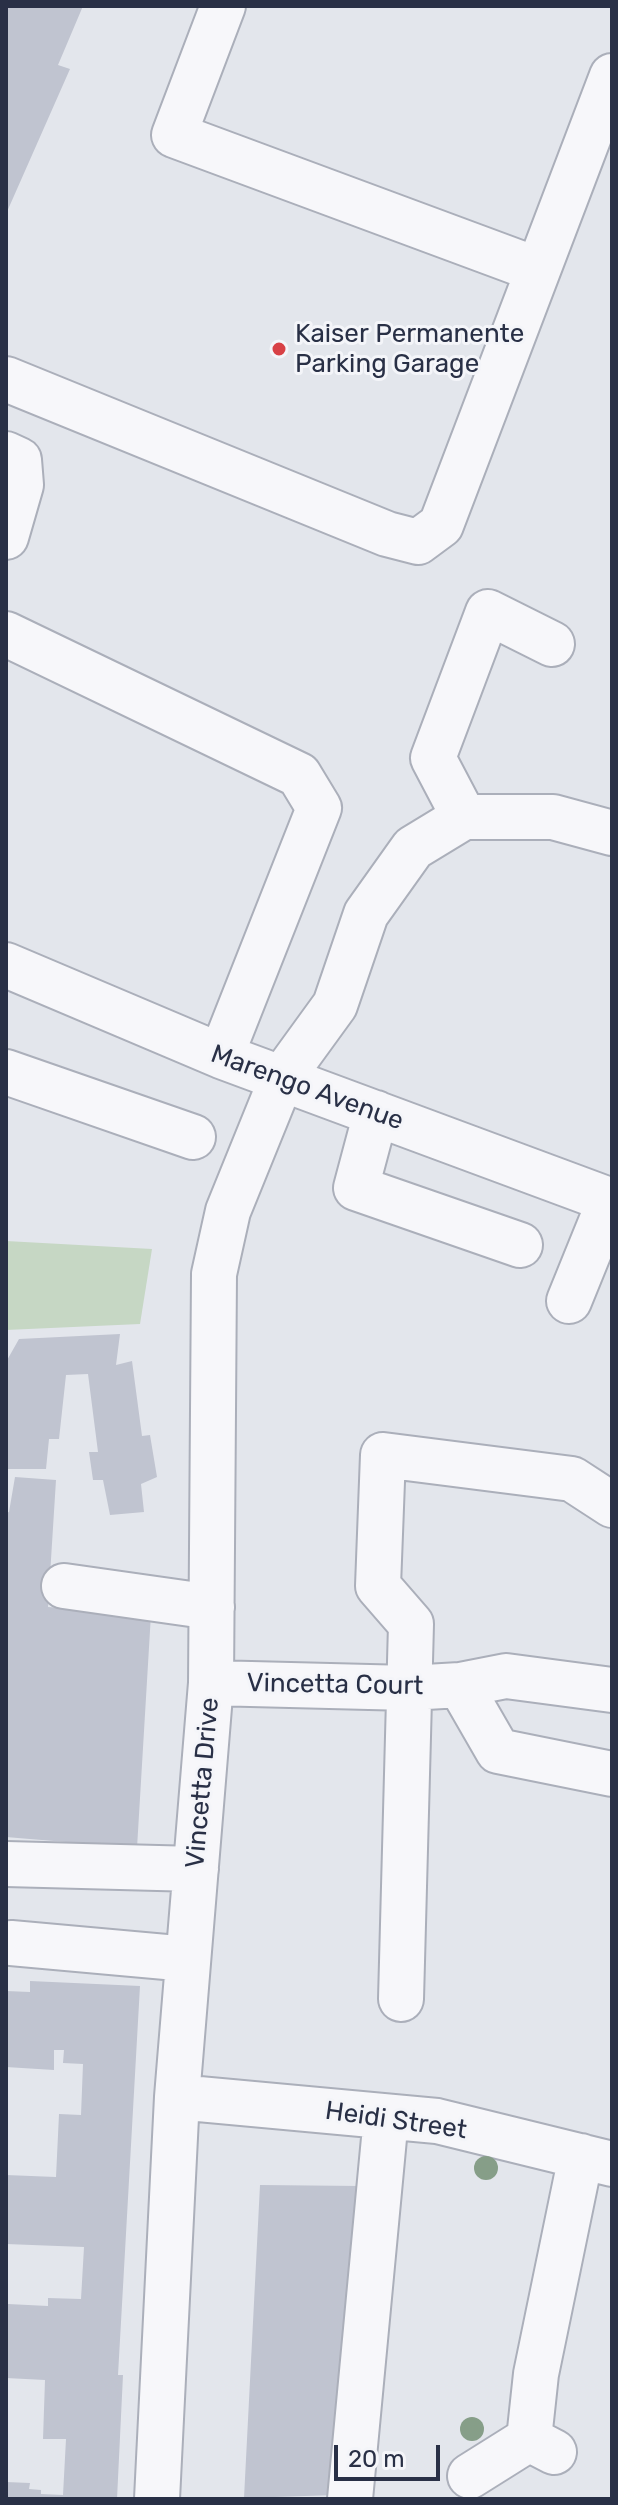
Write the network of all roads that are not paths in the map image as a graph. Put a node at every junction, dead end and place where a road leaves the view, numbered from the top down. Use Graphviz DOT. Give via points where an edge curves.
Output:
graph roads {
  1 [pos="223,6"];
  2 [pos="612,76"];
  3 [pos="538,270"];
  4 [pos="6,379"];
  5 [pos="6,454"];
  6 [pos="6,537"];
  7 [pos="6,634"];
  8 [pos="552,644"];
  9 [pos="464,817"];
  10 [pos="612,833"];
  11 [pos="6,965"];
  12 [pos="221,1056"];
  13 [pos="6,1072"];
  14 [pos="282,1078"];
  15 [pos="376,1113"];
  16 [pos="193,1137"];
  17 [pos="611,1200"];
  18 [pos="520,1245"];
  19 [pos="569,1301"];
  20 [pos="612,1505"];
  21 [pos="64,1586"];
  22 [pos="212,1607"];
  23 [pos="211,1683"];
  24 [pos="460,1685"];
  25 [pos="409,1688"];
  26 [pos="612,1690"];
  27 [pos="612,1774"];
  28 [pos="6,1864"];
  29 [pos="196,1869"];
  30 [pos="11,1943"];
  31 [pos="188,1959"];
  32 [pos="401,1999"];
  33 [pos="177,2097"];
  34 [pos="386,2117"];
  35 [pos="596,2160"];
  36 [pos="470,2476"];
  37 [pos="157,2499"];
  38 [pos="350,2499"];
  1 -- 3 [label="street" via="174,135"];
  2 -- 3 [label="street"];
  3 -- 4 [label="street" via="441,525 418,542"];
  5 -- 6 [label="street" via="19,460 21,485"];
  7 -- 12 [label="street" via="299,775 319,808"];
  8 -- 9 [label="street" via="488,612 433,758"];
  9 -- 10 [label="street" via="553,817"];
  9 -- 14 [label="street, Vincetta Drive" via="413,848 366,914 335,1005"];
  11 -- 12 [label="street, Marengo Avenue"];
  12 -- 14 [label="street, Marengo Avenue"];
  13 -- 16 [label="street"];
  14 -- 15 [label="street, Marengo Avenue"];
  14 -- 22 [label="street, Vincetta Drive" via="228,1211 214,1274"];
  15 -- 17 [label="street, Marengo Avenue"];
  15 -- 18 [label="street" via="356,1188"];
  17 -- 19 [label="street"];
  20 -- 25 [label="street" via="572,1479 383,1455 378,1586 411,1624"];
  21 -- 22 [label="street"];
  22 -- 23 [label="street, Vincetta Drive"];
  23 -- 25 [label="street, Vincetta Court"];
  23 -- 29 [label="street, Vincetta Drive"];
  24 -- 25 [label="street, Vincetta Court"];
  24 -- 26 [label="street, Vincetta Court" via="506,1676"];
  24 -- 27 [label="street" via="498,1751"];
  25 -- 32 [label="street"];
  28 -- 29 [label="street"];
  29 -- 31 [label="street, Vincetta Drive"];
  30 -- 31 [label="street"];
  31 -- 33 [label="street, Vincetta Drive"];
  33 -- 34 [label="street, Heidi Street"];
  33 -- 37 [label="street, Vincetta Drive"];
  34 -- 35 [label="street, Heidi Street" via="437,2121"];
  34 -- 38 [label="street"];
  35 -- 36 [label="street" via="536,2374 542,2446"];
}
